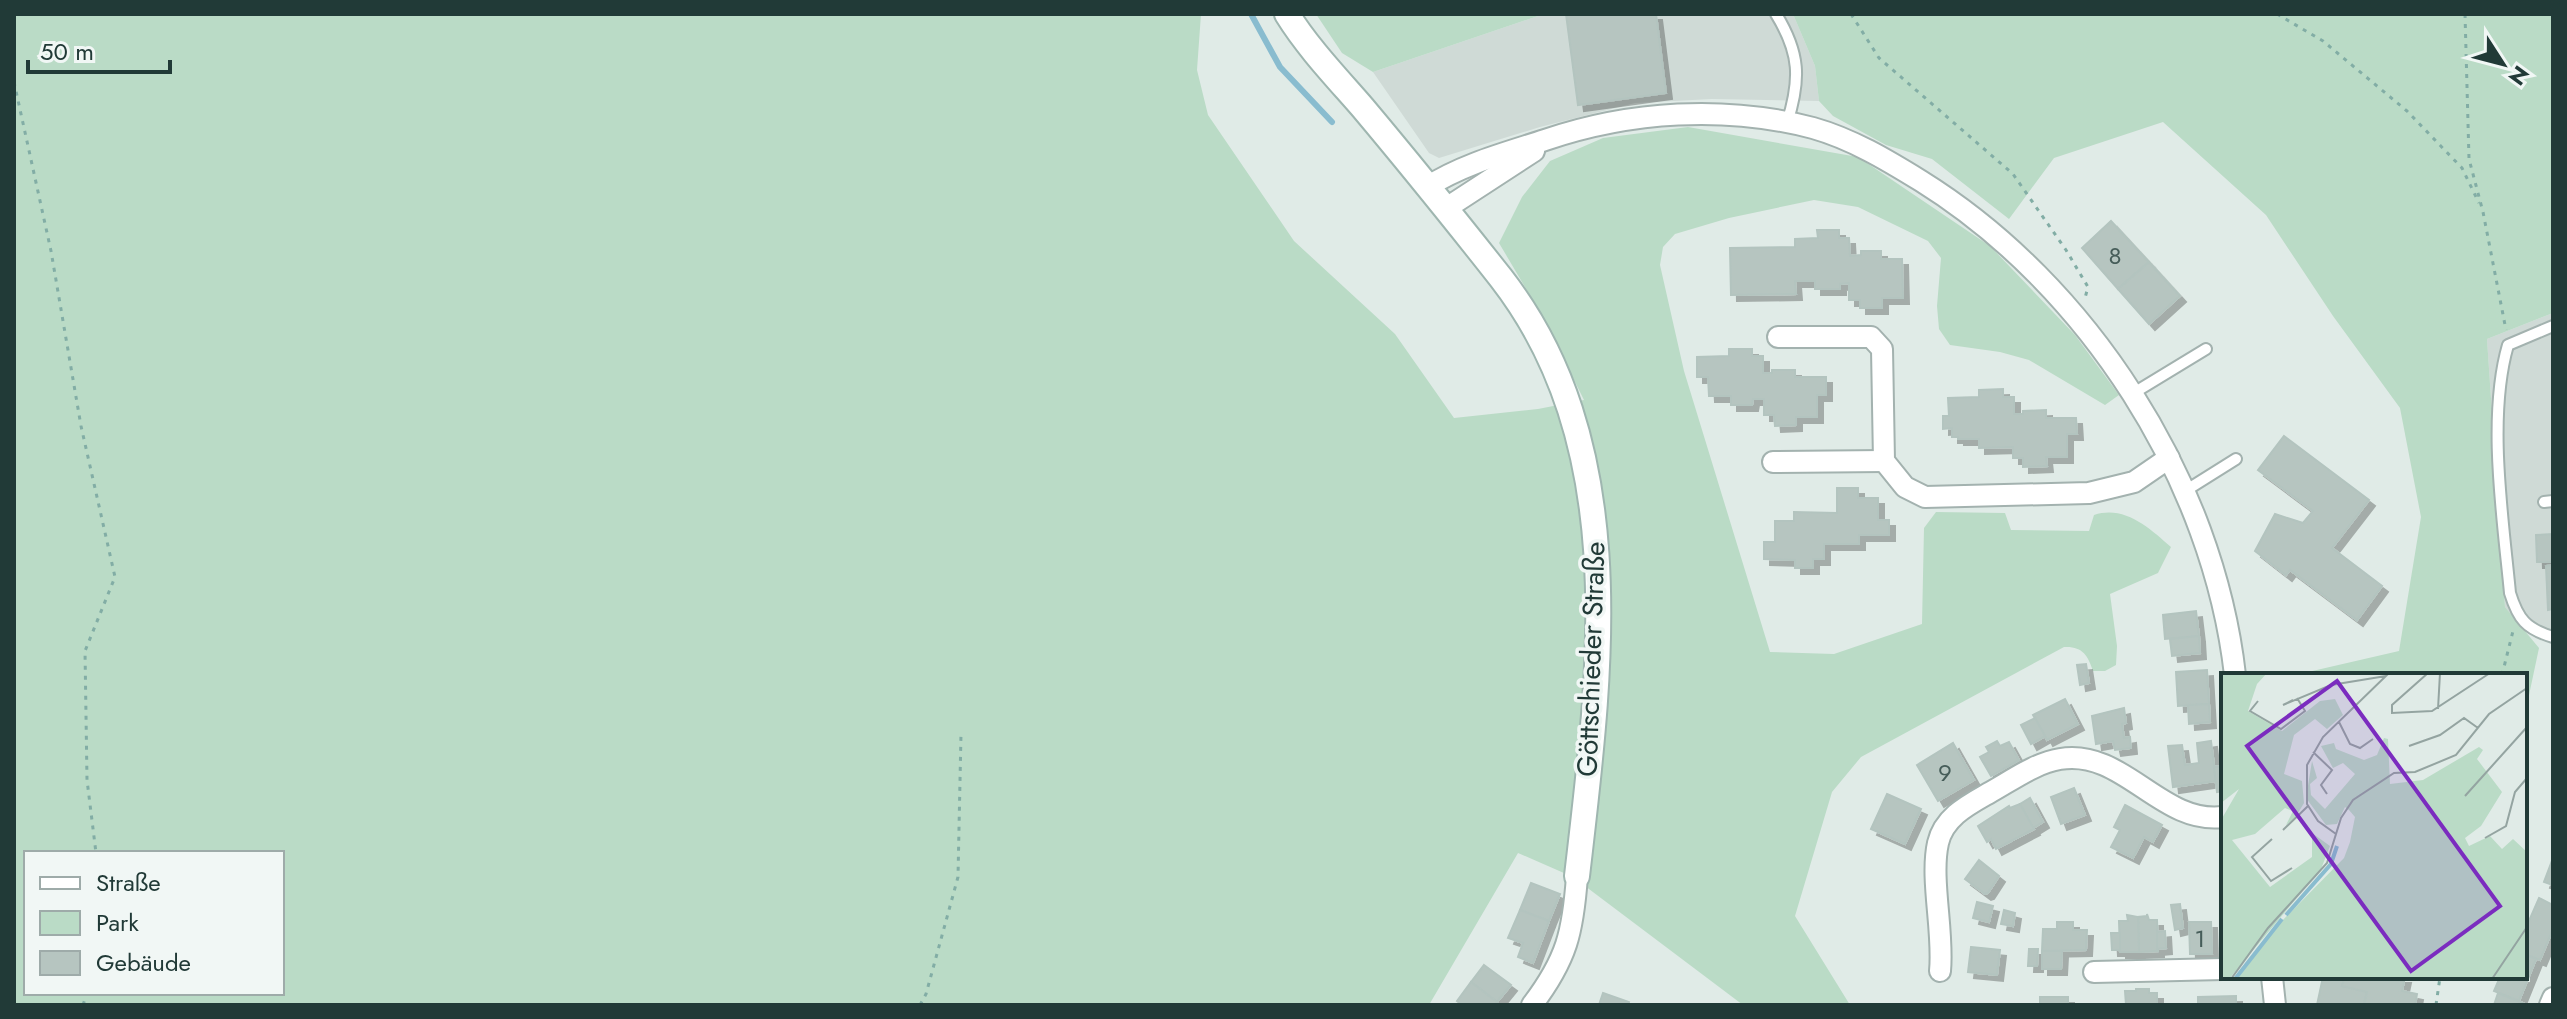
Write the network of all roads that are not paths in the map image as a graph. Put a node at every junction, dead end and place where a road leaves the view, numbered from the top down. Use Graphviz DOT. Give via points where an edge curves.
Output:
graph roads {
  1 [pos="1287,14"];
  2 [pos="1776,14"];
  3 [pos="1787,123"];
  4 [pos="1558,136"];
  5 [pos="1427,187"];
  6 [pos="1445,209"];
  7 [pos="2553,326"];
  8 [pos="1778,337"];
  9 [pos="2206,349"];
  10 [pos="2132,394"];
  11 [pos="2169,458"];
  12 [pos="2236,459"];
  13 [pos="1884,461"];
  14 [pos="1773,462"];
  15 [pos="2185,491"];
  16 [pos="2553,637"];
  17 [pos="2235,673"];
  18 [pos="2221,817"];
  19 [pos="1577,876"];
  20 [pos="2221,969"];
  21 [pos="1940,971"];
  22 [pos="2094,972"];
  23 [pos="2272,979"];
  24 [pos="2553,998"];
  25 [pos="1532,1005"];
  26 [pos="2275,1005"];
  27 [pos="2550,1005"];
  1 -- 5 [label="street, Göttschieder Straße"];
  2 -- 3 [label="lane" via="1796,63"];
  3 -- 4 [label="street" via="1684,114 1619,120"];
  3 -- 10 [label="street" via="1856,144 1958,206 2006,244 2078,321"];
  4 -- 5 [label="street" via="1456,171"];
  4 -- 6 [label="street"];
  5 -- 6 [label="street, Göttschieder Straße"];
  6 -- 19 [label="street, Göttschieder Straße" via="1524,310 1559,380 1585,457 1598,591 1589,769"];
  7 -- 16 [label="lane" via="2508,345 2498,445 2510,593 2517,616"];
  8 -- 13 [label="street" via="1871,337 1882,349"];
  9 -- 10 [label="lane"];
  10 -- 11 [label="street"];
  11 -- 13 [label="street" via="2134,482 2089,493 1925,497 1905,487"];
  11 -- 15 [label="street"];
  12 -- 15 [label="lane"];
  13 -- 14 [label="street"];
  15 -- 17 [label="street" via="2212,563"];
  18 -- 21 [label="street" via="2182,811 2092,761 2061,759 2023,773 1969,804 1944,828 1936,853"];
  19 -- 25 [label="street, Göttschieder Straße" via="1562,961"];
  20 -- 22 [label="street"];
  23 -- 26 [label="street"];
  24 -- 27 [label="street"];
}
